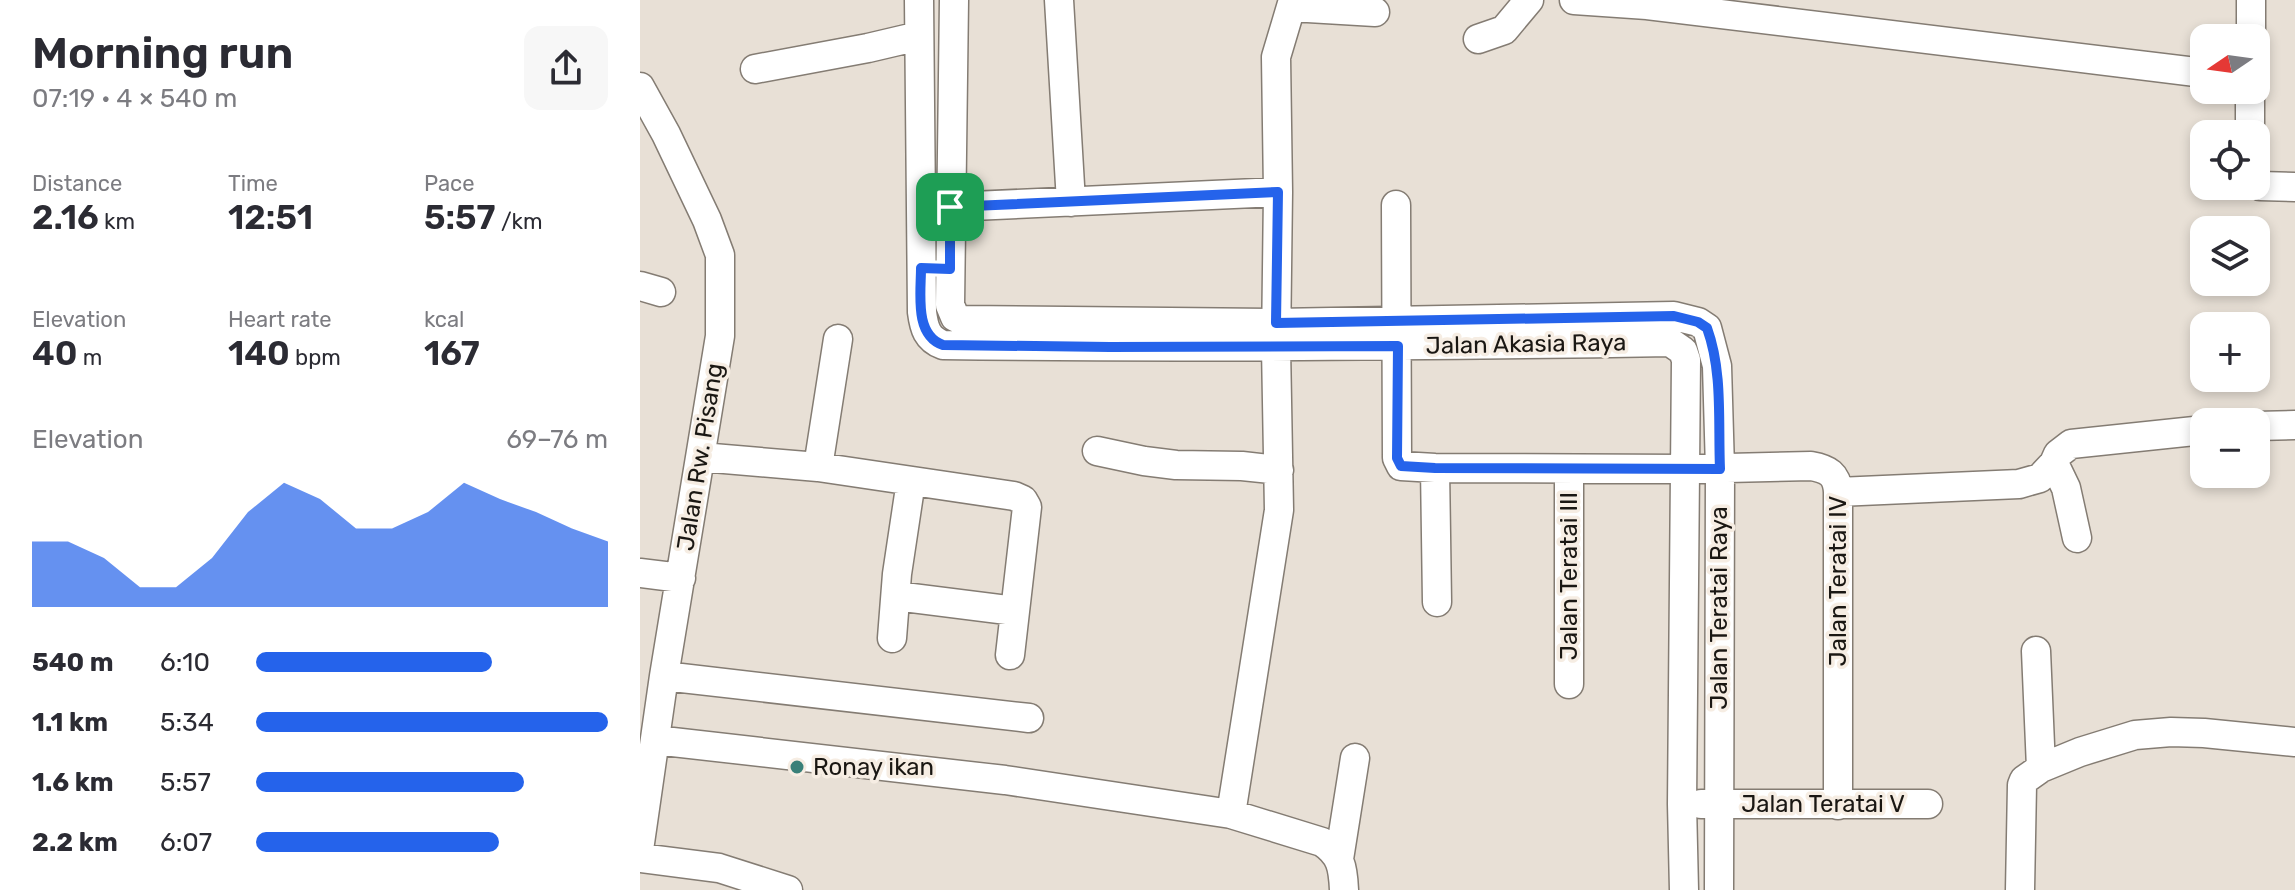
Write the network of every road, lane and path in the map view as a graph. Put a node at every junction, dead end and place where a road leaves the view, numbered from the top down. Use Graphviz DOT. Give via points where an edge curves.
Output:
graph roads {
  1 [pos="919,0"];
  2 [pos="954,0"];
  3 [pos="1059,0"];
  4 [pos="1529,0"];
  5 [pos="1574,0"];
  6 [pos="2251,0"];
  7 [pos="1642,2"];
  8 [pos="1292,4"];
  9 [pos="1375,12"];
  10 [pos="2251,24"];
  11 [pos="919,36"];
  12 [pos="1478,39"];
  13 [pos="755,69"];
  14 [pos="2190,71"];
  15 [pos="640,87"];
  16 [pos="2270,186"];
  17 [pos="2295,187"];
  18 [pos="1278,192"];
  19 [pos="1071,202"];
  20 [pos="1396,205"];
  21 [pos="950,207"];
  22 [pos="921,268"];
  23 [pos="950,269"];
  24 [pos="1707,328"];
  25 [pos="1398,334"];
  26 [pos="1276,335"];
  27 [pos="838,339"];
  28 [pos="1686,360"];
  29 [pos="2295,425"];
  30 [pos="2270,426"];
  31 [pos="2190,431"];
  32 [pos="1097,451"];
  33 [pos="701,457"];
  34 [pos="2054,463"];
  35 [pos="818,467"];
  36 [pos="1435,468"];
  37 [pos="1569,469"];
  38 [pos="1686,469"];
  39 [pos="1720,469"];
  40 [pos="1279,470"];
  41 [pos="911,481"];
  42 [pos="1838,492"];
  43 [pos="2077,538"];
  44 [pos="640,573"];
  45 [pos="681,578"];
  46 [pos="896,596"];
  47 [pos="1437,602"];
  48 [pos="1015,611"];
  49 [pos="892,638"];
  50 [pos="2036,651"];
  51 [pos="1010,655"];
  52 [pos="664,676"];
  53 [pos="1569,684"];
  54 [pos="1029,718"];
  55 [pos="655,740"];
  56 [pos="2295,742"];
  57 [pos="1355,758"];
  58 [pos="2041,768"];
  59 [pos="1682,804"];
  60 [pos="1718,804"];
  61 [pos="1928,804"];
  62 [pos="1838,805"];
  63 [pos="1231,814"];
  64 [pos="640,843"];
  65 [pos="640,858"];
  66 [pos="1339,859"];
  67 [pos="788,890"];
  68 [pos="1344,890"];
  69 [pos="1684,890"];
  70 [pos="1719,890"];
  71 [pos="2020,890"];
  1 -- 11 [label="street, Jalan Akasia Raya"];
  2 -- 21 [label="street, Jalan Akasia Raya"];
  3 -- 19 [label="street"];
  4 -- 12 [label="street" via="1504,30"];
  5 -- 7 [label="street"];
  6 -- 10 [label="street"];
  7 -- 14 [label="street"];
  8 -- 9 [label="street"];
  8 -- 18 [label="street" via="1276,57"];
  11 -- 13 [label="street"];
  11 -- 22 [label="street, Jalan Akasia Raya"];
  15 -- 33 [label="street, Jalan Rw. Pisang" via="720,255 720,336"];
  16 -- 17 [label="street"];
  18 -- 19 [label="street"];
  18 -- 26 [label="street"];
  19 -- 21 [label="street"];
  20 -- 25 [label="street"];
  21 -- 23 [label="street, Jalan Akasia Raya"];
  22 -- 23 [label="street"];
  22 -- 26 [label="street, Jalan Akasia Raya" via="923,324 933,342 943,345"];
  23 -- 26 [label="street, Jalan Akasia Raya" via="952,312 968,322"];
  24 -- 25 [label="street, Jalan Akasia Raya" via="1674,316"];
  24 -- 39 [label="street, Jalan Teratai Raya" via="1717,366"];
  25 -- 26 [label="street, Jalan Akasia Raya"];
  25 -- 28 [label="street, Jalan Akasia Raya" via="1670,342"];
  25 -- 36 [label="street" via="1398,463"];
  26 -- 40 [label="street"];
  27 -- 35 [label="street"];
  28 -- 38 [label="street, Jalan Teratai Raya"];
  29 -- 30 [label="street"];
  31 -- 34 [label="street" via="2071,444"];
  32 -- 40 [label="street" via="1176,465"];
  33 -- 35 [label="street"];
  33 -- 45 [label="street, Jalan Rw. Pisang"];
  34 -- 42 [label="street" via="2040,478 2019,484"];
  34 -- 43 [label="street" via="2066,488"];
  35 -- 41 [label="street"];
  36 -- 37 [label="street"];
  36 -- 47 [label="street"];
  37 -- 38 [label="street"];
  37 -- 53 [label="street, Jalan Teratai III"];
  38 -- 39 [label="street"];
  38 -- 59 [label="street, Jalan Teratai Raya"];
  39 -- 42 [label="street, Jalan Teratai IV" via="1824,468 1837,481"];
  39 -- 60 [label="street, Jalan Teratai Raya"];
  40 -- 63 [label="street" via="1279,510"];
  41 -- 46 [label="street"];
  41 -- 48 [label="street" via="1023,500 1027,507"];
  42 -- 62 [label="street, Jalan Teratai IV"];
  44 -- 45 [label="street"];
  45 -- 52 [label="street, Jalan Rw. Pisang"];
  46 -- 48 [label="street"];
  46 -- 49 [label="street"];
  48 -- 51 [label="street"];
  50 -- 58 [label="street"];
  52 -- 54 [label="street"];
  52 -- 55 [label="street, Jalan Rw. Pisang"];
  55 -- 63 [label="street" via="1005,780"];
  55 -- 64 [label="street, Jalan Rw. Pisang"];
  56 -- 58 [label="street" via="2204,733 2135,735"];
  57 -- 66 [label="street"];
  58 -- 71 [label="street" via="2022,785"];
  59 -- 60 [label="street, Jalan Teratai V"];
  59 -- 69 [label="street, Jalan Teratai Raya"];
  60 -- 62 [label="street, Jalan Teratai V"];
  60 -- 70 [label="street, Jalan Teratai Raya"];
  61 -- 62 [label="street, Jalan Teratai V"];
  63 -- 66 [label="street" via="1322,842"];
  65 -- 67 [label="street" via="719,868"];
  66 -- 68 [label="street"];
}
